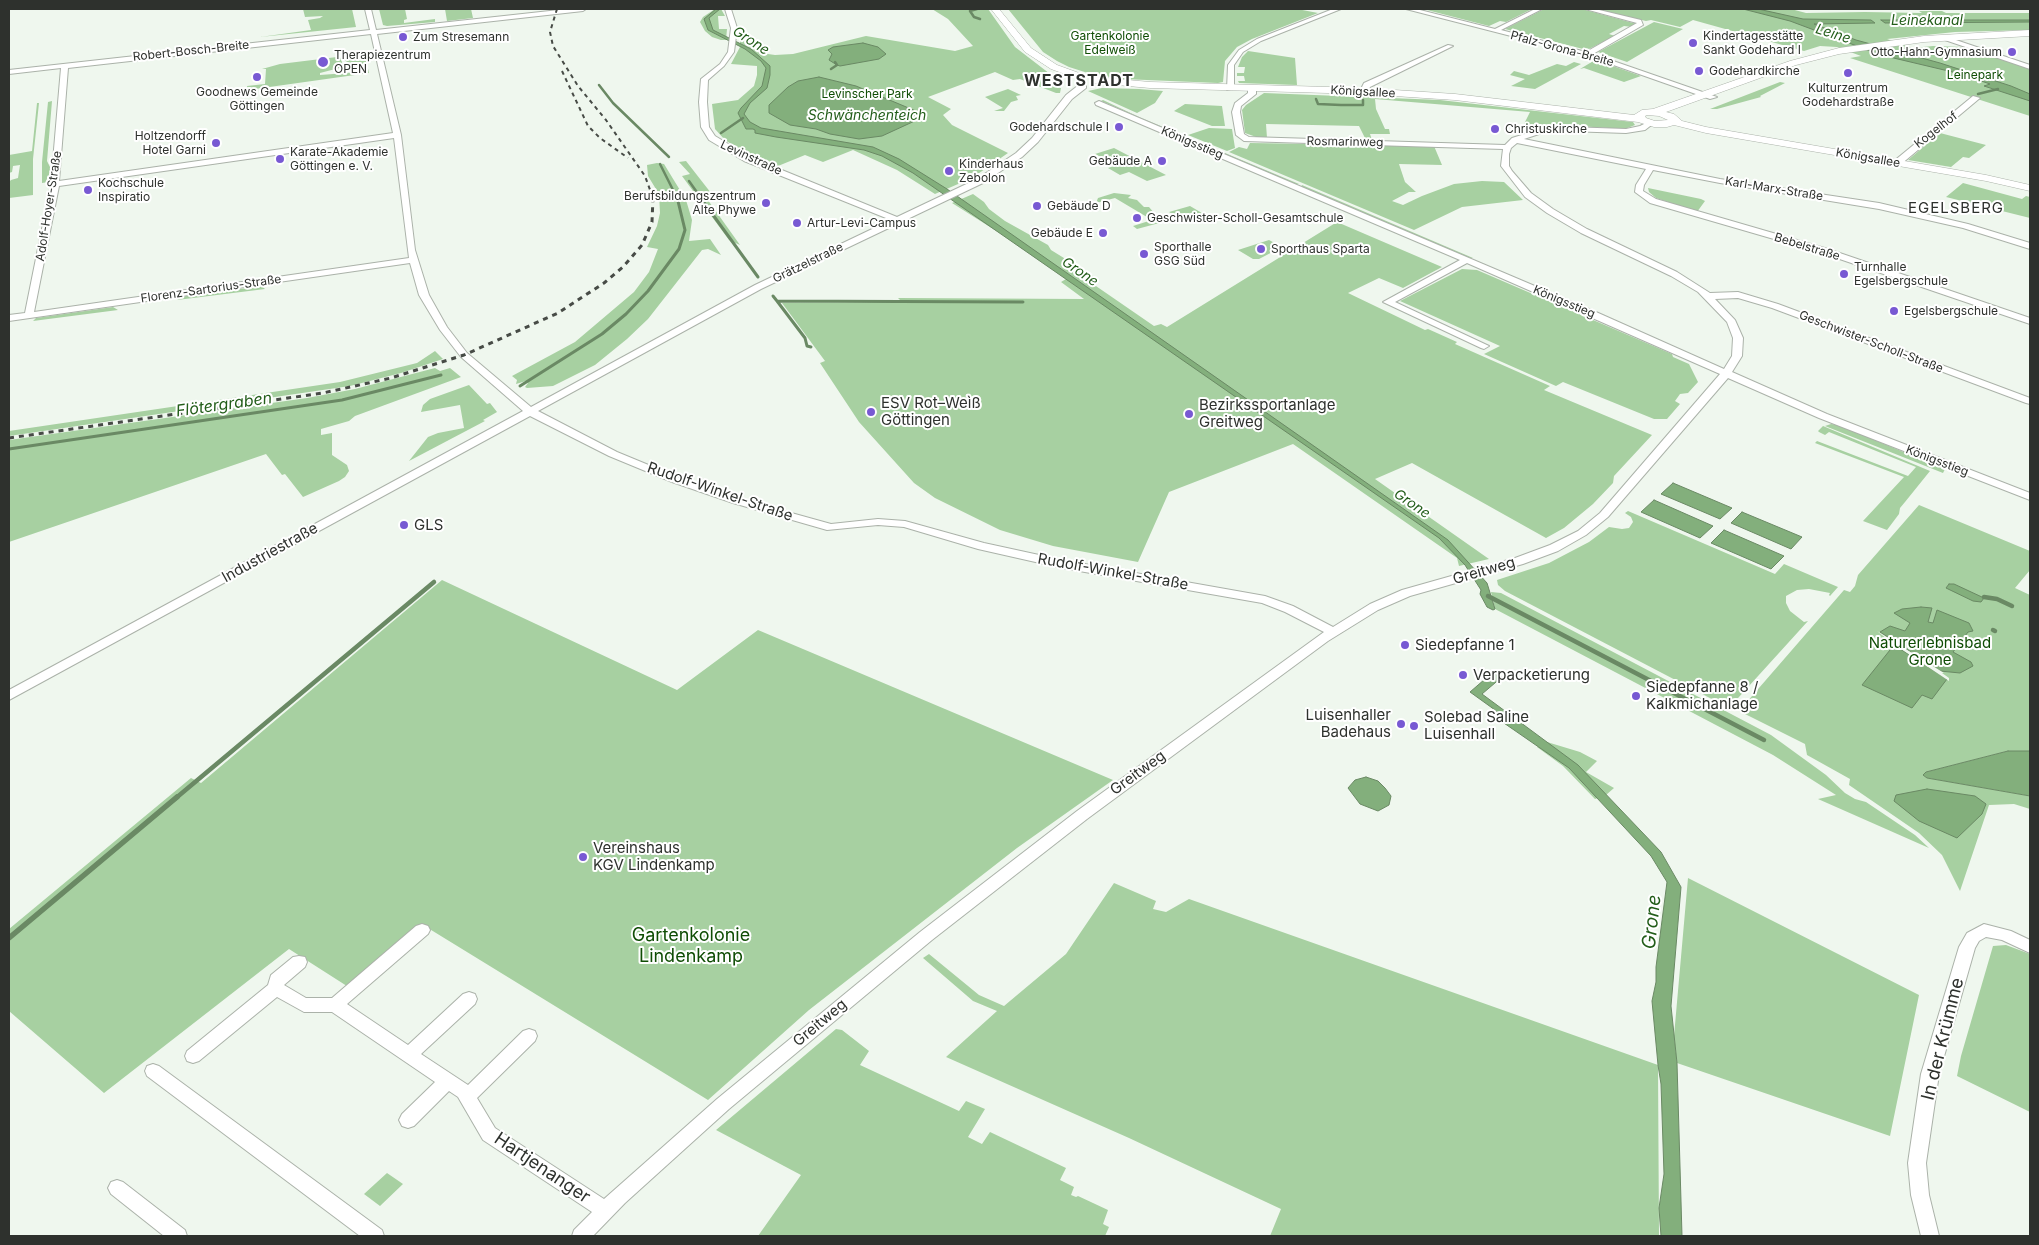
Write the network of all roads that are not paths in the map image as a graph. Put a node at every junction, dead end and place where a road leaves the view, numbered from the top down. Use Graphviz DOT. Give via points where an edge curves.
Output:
graph roads {
  1 [pos="368,9"];
  2 [pos="583,9"];
  3 [pos="728,9"];
  4 [pos="995,9"];
  5 [pos="1338,9"];
  6 [pos="1409,9"];
  7 [pos="1540,9"];
  8 [pos="1588,9"];
  9 [pos="374,31"];
  10 [pos="1495,31"];
  11 [pos="2030,35"];
  12 [pos="1947,39"];
  13 [pos="1450,46"];
  14 [pos="1588,54"];
  15 [pos="65,65"];
  16 [pos="2030,67"];
  17 [pos="9,72"];
  18 [pos="1069,80"];
  19 [pos="1090,84"];
  20 [pos="1230,88"];
  21 [pos="1252,88"];
  22 [pos="1364,91"];
  23 [pos="1709,96"];
  24 [pos="1069,97"];
  25 [pos="1976,98"];
  26 [pos="1100,103"];
  27 [pos="1656,112"];
  28 [pos="1643,119"];
  29 [pos="1670,120"];
  30 [pos="397,135"];
  31 [pos="1515,140"];
  32 [pos="1506,147"];
  33 [pos="1897,163"];
  34 [pos="1651,167"];
  35 [pos="55,184"];
  36 [pos="2030,188"];
  37 [pos="897,220"];
  38 [pos="2030,246"];
  39 [pos="414,260"];
  40 [pos="1468,260"];
  41 [pos="1709,296"];
  42 [pos="29,315"];
  43 [pos="9,318"];
  44 [pos="2030,321"];
  45 [pos="1484,346"];
  46 [pos="1726,374"];
  47 [pos="2030,401"];
  48 [pos="531,412"];
  49 [pos="2030,497"];
  50 [pos="1334,632"];
  51 [pos="9,696"];
  52 [pos="422,930"];
  53 [pos="2030,947"];
  54 [pos="299,962"];
  55 [pos="276,988"];
  56 [pos="469,999"];
  57 [pos="335,1004"];
  58 [pos="529,1036"];
  59 [pos="409,1054"];
  60 [pos="192,1056"];
  61 [pos="153,1072"];
  62 [pos="448,1081"];
  63 [pos="467,1097"];
  64 [pos="408,1120"];
  65 [pos="117,1188"];
  66 [pos="606,1211"];
  67 [pos="178,1236"];
  68 [pos="375,1236"];
  69 [pos="580,1236"];
  70 [pos="1930,1236"];
  1 -- 9 [label="street, Rudolf-Winkel-Straße"];
  2 -- 9 [label="street, Robert-Bosch-Breite"];
  3 -- 37 [label="street, Levinstraße" via="732,19 731,52 722,65 705,79 705,127 712,138 747,159"];
  4 -- 18 [label="street, Königsallee" via="1022,45"];
  5 -- 20 [label="street" via="1259,40 1241,51 1231,65"];
  6 -- 10 [label="street, Pfalz-Grona-Breite"];
  7 -- 10 [label="street"];
  8 -- 14 [label="street" via="1641,24"];
  9 -- 15 [label="street, Robert-Bosch-Breite"];
  9 -- 30 [label="street, Rudolf-Winkel-Straße"];
  10 -- 14 [label="street, Pfalz-Grona-Breite"];
  11 -- 12 [label="street"];
  12 -- 16 [label="street"];
  12 -- 23 [label="street" via="1901,43 1793,63"];
  13 -- 22 [label="street" via="1367,85"];
  14 -- 23 [label="street, Pfalz-Grona-Breite"];
  15 -- 17 [label="street, Robert-Bosch-Breite"];
  15 -- 35 [label="street, Adolf-Hoyer-Straße"];
  18 -- 19 [label="street, Königsallee" via="1090,76"];
  18 -- 24 [label="street"];
  19 -- 20 [label="street, Königsallee"];
  19 -- 24 [label="street, Grätzelstraße"];
  20 -- 21 [label="street, Königsallee"];
  21 -- 22 [label="street, Königsallee"];
  21 -- 32 [label="street, Rosmarinweg" via="1252,94 1238,105 1236,112 1240,135 1247,139"];
  22 -- 28 [label="street, Königsallee" via="1454,97"];
  23 -- 27 [label="street"];
  23 -- 29 [label="street"];
  24 -- 37 [label="street, Grätzelstraße" via="1019,155 958,192"];
  25 -- 33 [label="street, Kogelhof"];
  26 -- 40 [label="street, Königsstieg"];
  27 -- 28 [label="street, Königsallee"];
  27 -- 29 [label="street, Königsallee"];
  28 -- 29 [label="street, Königsallee"];
  28 -- 31 [label="street" via="1642,128 1626,131 1545,131"];
  29 -- 33 [label="street, Königsallee" via="1706,130"];
  30 -- 35 [label="street"];
  30 -- 39 [label="street, Rudolf-Winkel-Straße"];
  31 -- 32 [label="street"];
  31 -- 34 [label="street, Karl-Marx-Straße"];
  32 -- 41 [label="street, Greitweg" via="1505,166 1508,172 1518,186 1537,202 1584,231 1674,274"];
  33 -- 36 [label="street, Königsallee"];
  34 -- 38 [label="street, Karl-Marx-Straße" via="1878,206 1965,226"];
  34 -- 44 [label="street, Bebelstraße" via="1639,190 1650,200 1825,252"];
  35 -- 42 [label="street, Adolf-Hoyer-Straße"];
  37 -- 48 [label="street, Grätzelstraße" via="794,269"];
  39 -- 42 [label="street, Florenz-Sartorius-Straße"];
  39 -- 48 [label="street, Rudolf-Winkel-Straße" via="424,295 454,342 491,380"];
  40 -- 45 [label="street" via="1388,302"];
  40 -- 46 [label="street, Königsstieg"];
  41 -- 46 [label="street, Greitweg" via="1732,322 1738,338 1737,356"];
  41 -- 47 [label="street, Geschwister-Scholl-Straße" via="1738,295 1781,308"];
  42 -- 43 [label="street, Florenz-Sartorius-Straße"];
  46 -- 49 [label="street, Königsstieg" via="1833,420"];
  46 -- 50 [label="street, Greitweg" via="1604,515 1582,533 1519,561 1406,592"];
  48 -- 50 [label="street, Rudolf-Winkel-Straße" via="613,454 676,480 830,528 878,522 905,524 1062,564 1265,600"];
  48 -- 51 [label="street, Industriestraße"];
  50 -- 66 [label="street, Greitweg" via="1089,809 926,936 723,1104"];
  52 -- 57 [label="street"];
  53 -- 70 [label="street, In der Krümme" via="2005,935 1984,930 1973,937 1967,947 1930,1074 1916,1163"];
  54 -- 55 [label="street" via="277,980"];
  55 -- 57 [label="street" via="304,1005"];
  55 -- 60 [label="street"];
  56 -- 59 [label="street"];
  57 -- 59 [label="street, Hartjenanger"];
  58 -- 63 [label="street"];
  59 -- 62 [label="street, Hartjenanger"];
  61 -- 68 [label="street"];
  62 -- 63 [label="street, Hartjenanger"];
  62 -- 64 [label="street"];
  63 -- 66 [label="street, Hartjenanger" via="489,1134"];
  65 -- 67 [label="street"];
  66 -- 69 [label="street, Greitweg"];
}
